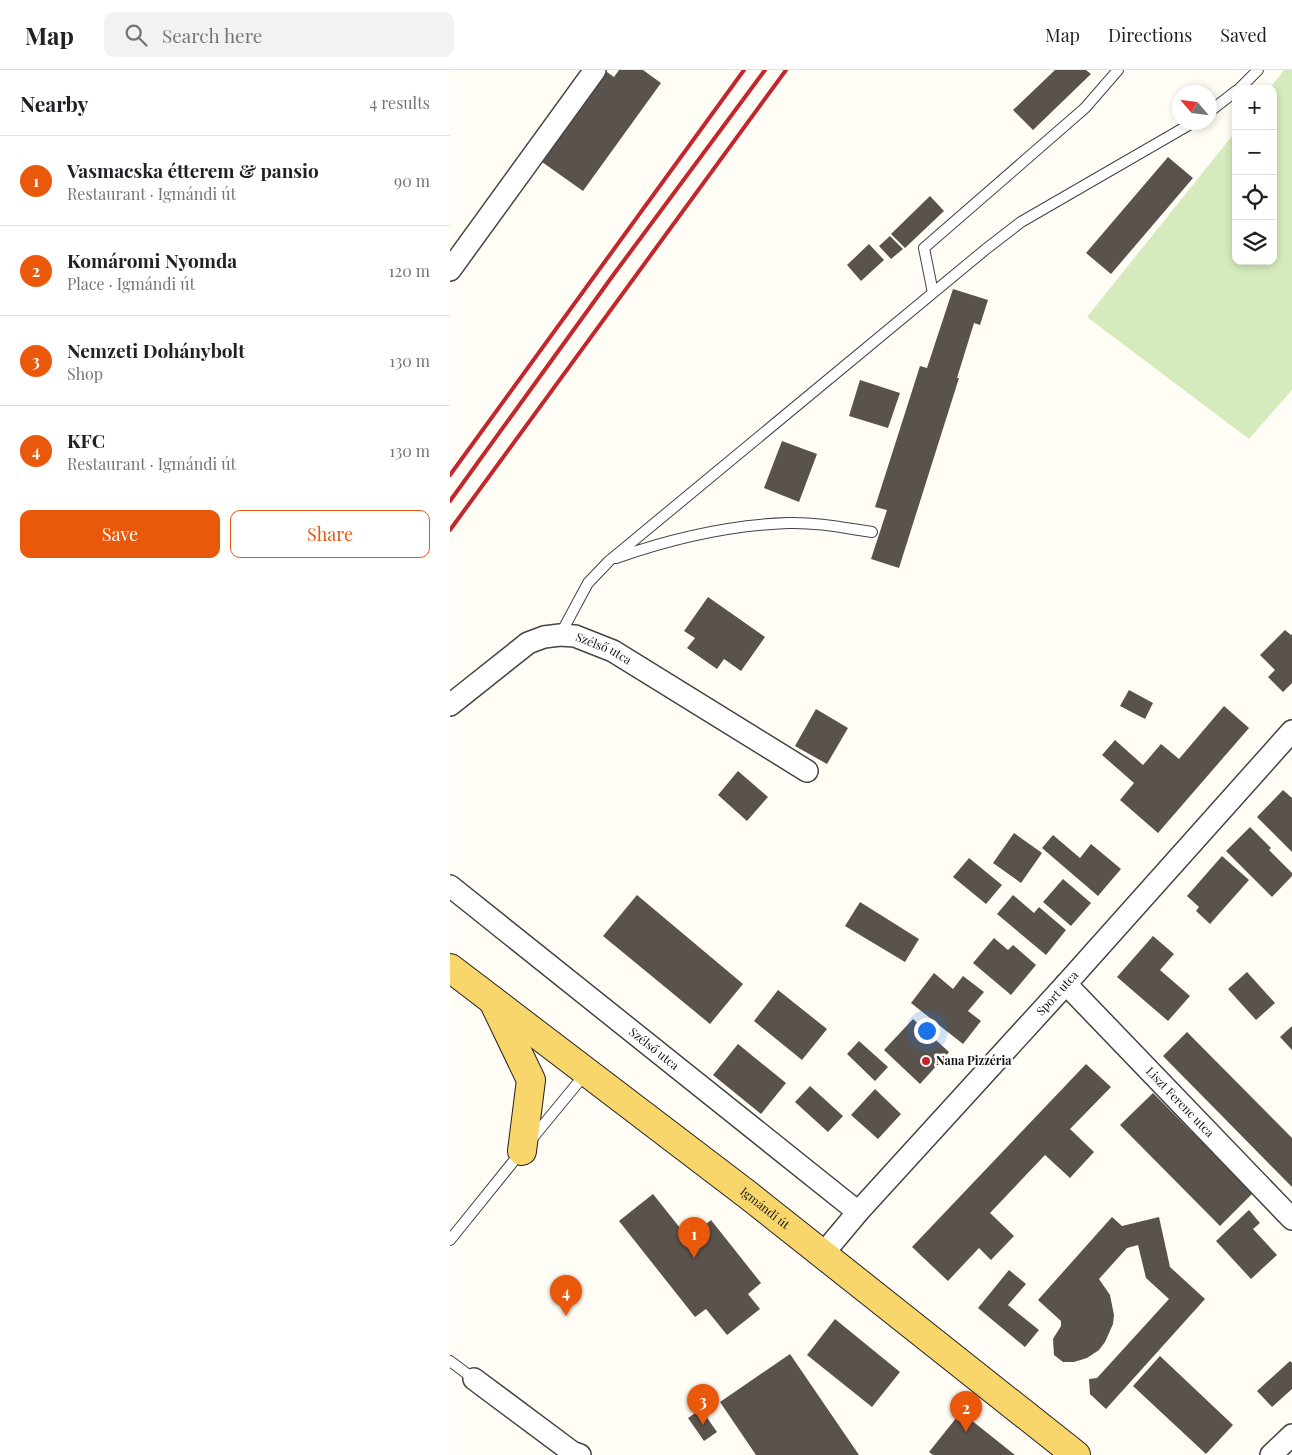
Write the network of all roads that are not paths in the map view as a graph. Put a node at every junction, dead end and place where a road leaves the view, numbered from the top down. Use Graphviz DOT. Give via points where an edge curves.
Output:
graph roads {
  1 [pos="595,70"];
  2 [pos="1118,70"];
  3 [pos="1258,70"];
  4 [pos="1243,85"];
  5 [pos="1232,95"];
  6 [pos="1217,107"];
  7 [pos="1180,130"];
  8 [pos="450,270"];
  9 [pos="933,293"];
  10 [pos="872,532"];
  11 [pos="609,561"];
  12 [pos="560,635"];
  13 [pos="450,706"];
  14 [pos="1292,731"];
  15 [pos="807,771"];
  16 [pos="450,886"];
  17 [pos="450,968"];
  18 [pos="1066,984"];
  19 [pos="492,1000"];
  20 [pos="587,1072"];
  21 [pos="522,1151"];
  22 [pos="858,1212"];
  23 [pos="1292,1219"];
  24 [pos="450,1240"];
  25 [pos="822,1255"];
  26 [pos="450,1361"];
  27 [pos="474,1379"];
  28 [pos="1292,1435"];
  29 [pos="580,1455"];
  30 [pos="1076,1455"];
  31 [pos="1271,1455"];
  1 -- 8 [label="street"];
  2 -- 9 [label="lane" via="1085,108 924,248"];
  3 -- 4 [label="lane"];
  5 -- 6 [label="lane"];
  7 -- 9 [label="lane" via="1021,222"];
  9 -- 11 [label="lane"];
  10 -- 11 [label="lane" via="789,523 761,526 675,540"];
  11 -- 12 [label="lane" via="588,583"];
  12 -- 13 [label="street, Szélső utca" via="528,643"];
  12 -- 15 [label="street, Szélső utca" via="575,636 613,651"];
  14 -- 18 [label="street, Sport utca"];
  16 -- 22 [label="street, Szélső utca"];
  17 -- 19 [label="main road, Igmándi út"];
  18 -- 22 [label="street, Sport utca"];
  18 -- 23 [label="street, Liszt Ferenc utca"];
  19 -- 20 [label="main road, Igmándi út"];
  19 -- 21 [label="main road" via="530,1080"];
  20 -- 21 [label="lane"];
  20 -- 25 [label="main road, Igmándi út"];
  21 -- 24 [label="lane"];
  22 -- 25 [label="street, Sport utca"];
  25 -- 30 [label="main road, Igmándi út"];
  26 -- 27 [label="lane"];
  27 -- 29 [label="street"];
  28 -- 31 [label="street"];
}
